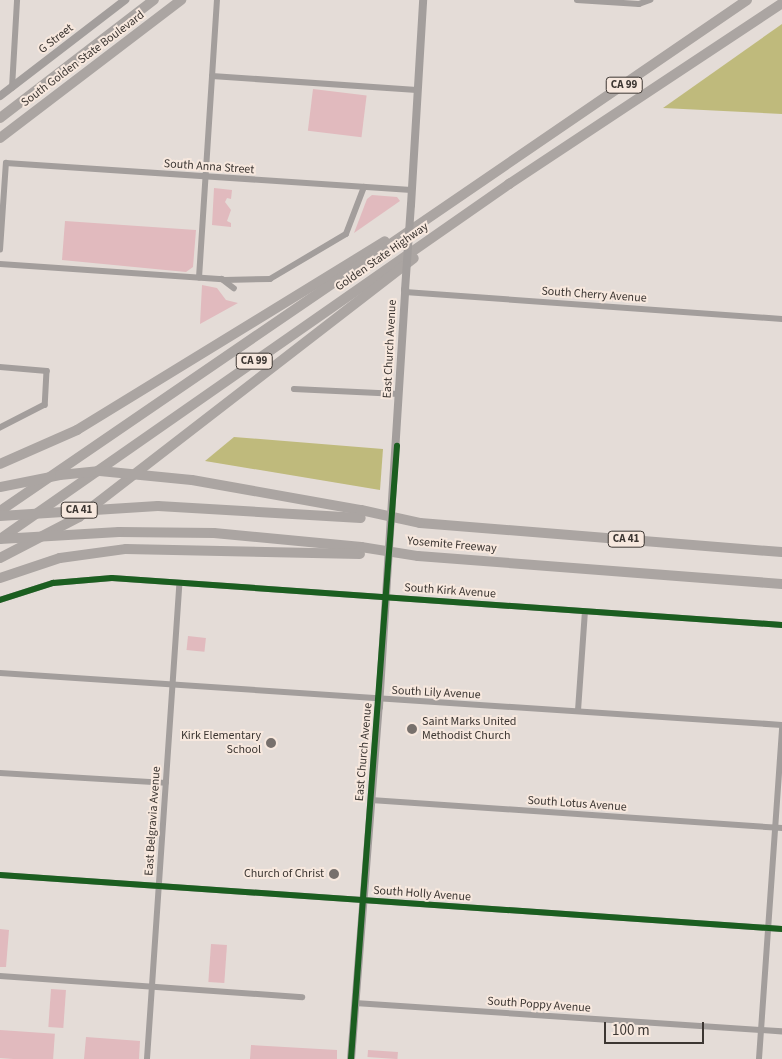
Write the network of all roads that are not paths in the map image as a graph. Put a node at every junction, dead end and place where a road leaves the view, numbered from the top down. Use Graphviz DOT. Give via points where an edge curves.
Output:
graph roads {
  1 [pos="17,0"];
  2 [pos="125,0"];
  3 [pos="154,0"];
  4 [pos="181,0"];
  5 [pos="217,0"];
  6 [pos="422,0"];
  7 [pos="577,0"];
  8 [pos="650,0"];
  9 [pos="747,0"];
  10 [pos="782,3"];
  11 [pos="782,11"];
  12 [pos="704,57"];
  13 [pos="212,76"];
  14 [pos="73,83"];
  15 [pos="12,88"];
  16 [pos="417,90"];
  17 [pos="0,96"];
  18 [pos="0,118"];
  19 [pos="0,138"];
  20 [pos="0,145"];
  21 [pos="501,170"];
  22 [pos="205,176"];
  23 [pos="509,184"];
  24 [pos="364,187"];
  25 [pos="412,190"];
  26 [pos="0,250"];
  27 [pos="0,264"];
  28 [pos="199,278"];
  29 [pos="222,280"];
  30 [pos="234,288"];
  31 [pos="405,291"];
  32 [pos="782,319"];
  33 [pos="0,367"];
  34 [pos="294,389"];
  35 [pos="399,394"];
  36 [pos="0,428"];
  37 [pos="0,464"];
  38 [pos="0,487"];
  39 [pos="0,511"];
  40 [pos="361,514"];
  41 [pos="0,516"];
  42 [pos="0,539"];
  43 [pos="360,550"];
  44 [pos="782,551"];
  45 [pos="0,558"];
  46 [pos="0,578"];
  47 [pos="698,578"];
  48 [pos="179,584"];
  49 [pos="782,584"];
  50 [pos="782,591"];
  51 [pos="386,598"];
  52 [pos="0,600"];
  53 [pos="585,612"];
  54 [pos="782,624"];
  55 [pos="0,673"];
  56 [pos="173,684"];
  57 [pos="380,700"];
  58 [pos="578,711"];
  59 [pos="782,726"];
  60 [pos="0,773"];
  61 [pos="166,783"];
  62 [pos="371,800"];
  63 [pos="775,828"];
  64 [pos="782,828"];
  65 [pos="0,875"];
  66 [pos="159,886"];
  67 [pos="363,901"];
  68 [pos="768,928"];
  69 [pos="782,929"];
  70 [pos="0,976"];
  71 [pos="152,986"];
  72 [pos="302,997"];
  73 [pos="355,1002"];
  74 [pos="760,1030"];
  75 [pos="782,1031"];
  76 [pos="147,1059"];
  77 [pos="351,1059"];
  78 [pos="759,1059"];
  1 -- 15 [label="street"];
  2 -- 15 [label="street, G Street"];
  3 -- 18 [label="highway, South Golden State Boulevard"];
  4 -- 14 [label="highway, South Golden State Boulevard"];
  5 -- 13 [label="street"];
  6 -- 16 [label="street, East Church Avenue"];
  7 -- 8 [label="street" via="638,4"];
  9 -- 21 [label="highway, Golden State Highway / CA 99"];
  10 -- 12 [label="highway, Golden State Highway / CA 99"];
  11 -- 12 [label="highway"];
  12 -- 23 [label="highway, Golden State Highway / CA 99"];
  13 -- 16 [label="street"];
  13 -- 22 [label="street"];
  14 -- 19 [label="highway, South Golden State Boulevard"];
  14 -- 20 [label="highway"];
  15 -- 17 [label="street, G Street"];
  16 -- 25 [label="street, East Church Avenue"];
  21 -- 37 [label="highway" via="456,194 361,257 77,430"];
  21 -- 39 [label="highway, Golden State Highway / CA 99"];
  22 -- 24 [label="street, South Anna Street"];
  22 -- 26 [label="street, South Anna Street" via="6,163"];
  22 -- 28 [label="street"];
  23 -- 42 [label="highway, Golden State Highway / CA 99"];
  23 -- 45 [label="highway" via="79,517 21,550"];
  24 -- 25 [label="street, South Anna Street"];
  24 -- 29 [label="street" via="346,234 270,280"];
  25 -- 31 [label="street, East Church Avenue, bridge"];
  27 -- 28 [label="street"];
  28 -- 29 [label="street"];
  29 -- 30 [label="street"];
  31 -- 32 [label="street, South Cherry Avenue"];
  31 -- 35 [label="street, East Church Avenue"];
  33 -- 36 [label="street" via="47,371 45,405"];
  34 -- 35 [label="street"];
  35 -- 51 [label="street, East Church Avenue"];
  38 -- 40 [label="highway, bridge" via="100,471 192,480"];
  40 -- 41 [label="highway, Yosemite Freeway / CA 41, bridge" via="158,506"];
  40 -- 44 [label="highway, Yosemite Freeway / CA 41, bridge" via="420,523"];
  42 -- 43 [label="highway, Yosemite Freeway / CA 41, bridge" via="119,532 214,533"];
  43 -- 46 [label="highway" via="126,549 60,558"];
  43 -- 47 [label="highway, Yosemite Freeway / CA 41, bridge"];
  47 -- 49 [label="highway, Yosemite Freeway / CA 41"];
  47 -- 50 [label="highway"];
  48 -- 51 [label="street, South Kirk Avenue"];
  48 -- 52 [label="street, South Kirk Avenue" via="89,578 53,583"];
  48 -- 56 [label="street, East Belgravia Avenue"];
  51 -- 53 [label="street, South Kirk Avenue"];
  51 -- 57 [label="street, East Church Avenue"];
  53 -- 54 [label="street, South Kirk Avenue"];
  53 -- 58 [label="street"];
  55 -- 56 [label="street, South Lily Avenue"];
  56 -- 57 [label="street, South Lily Avenue"];
  56 -- 61 [label="street, East Belgravia Avenue"];
  57 -- 58 [label="street, South Lily Avenue"];
  57 -- 62 [label="street, East Church Avenue"];
  58 -- 59 [label="street, South Lily Avenue"];
  59 -- 63 [label="street"];
  60 -- 61 [label="street"];
  61 -- 66 [label="street, East Belgravia Avenue"];
  62 -- 63 [label="street, South Lotus Avenue"];
  62 -- 67 [label="street, East Church Avenue"];
  63 -- 64 [label="street, South Lotus Avenue"];
  63 -- 68 [label="street"];
  65 -- 66 [label="street, South Holly Avenue"];
  66 -- 67 [label="street, South Holly Avenue"];
  66 -- 71 [label="street, East Belgravia Avenue"];
  67 -- 68 [label="street, South Holly Avenue"];
  67 -- 73 [label="street, East Church Avenue"];
  68 -- 69 [label="street, South Holly Avenue"];
  68 -- 74 [label="street"];
  70 -- 71 [label="street"];
  71 -- 72 [label="street"];
  71 -- 76 [label="street, East Belgravia Avenue"];
  73 -- 74 [label="street, South Poppy Avenue"];
  73 -- 77 [label="street, East Church Avenue"];
  74 -- 75 [label="street, South Poppy Avenue"];
  74 -- 78 [label="street"];
}
